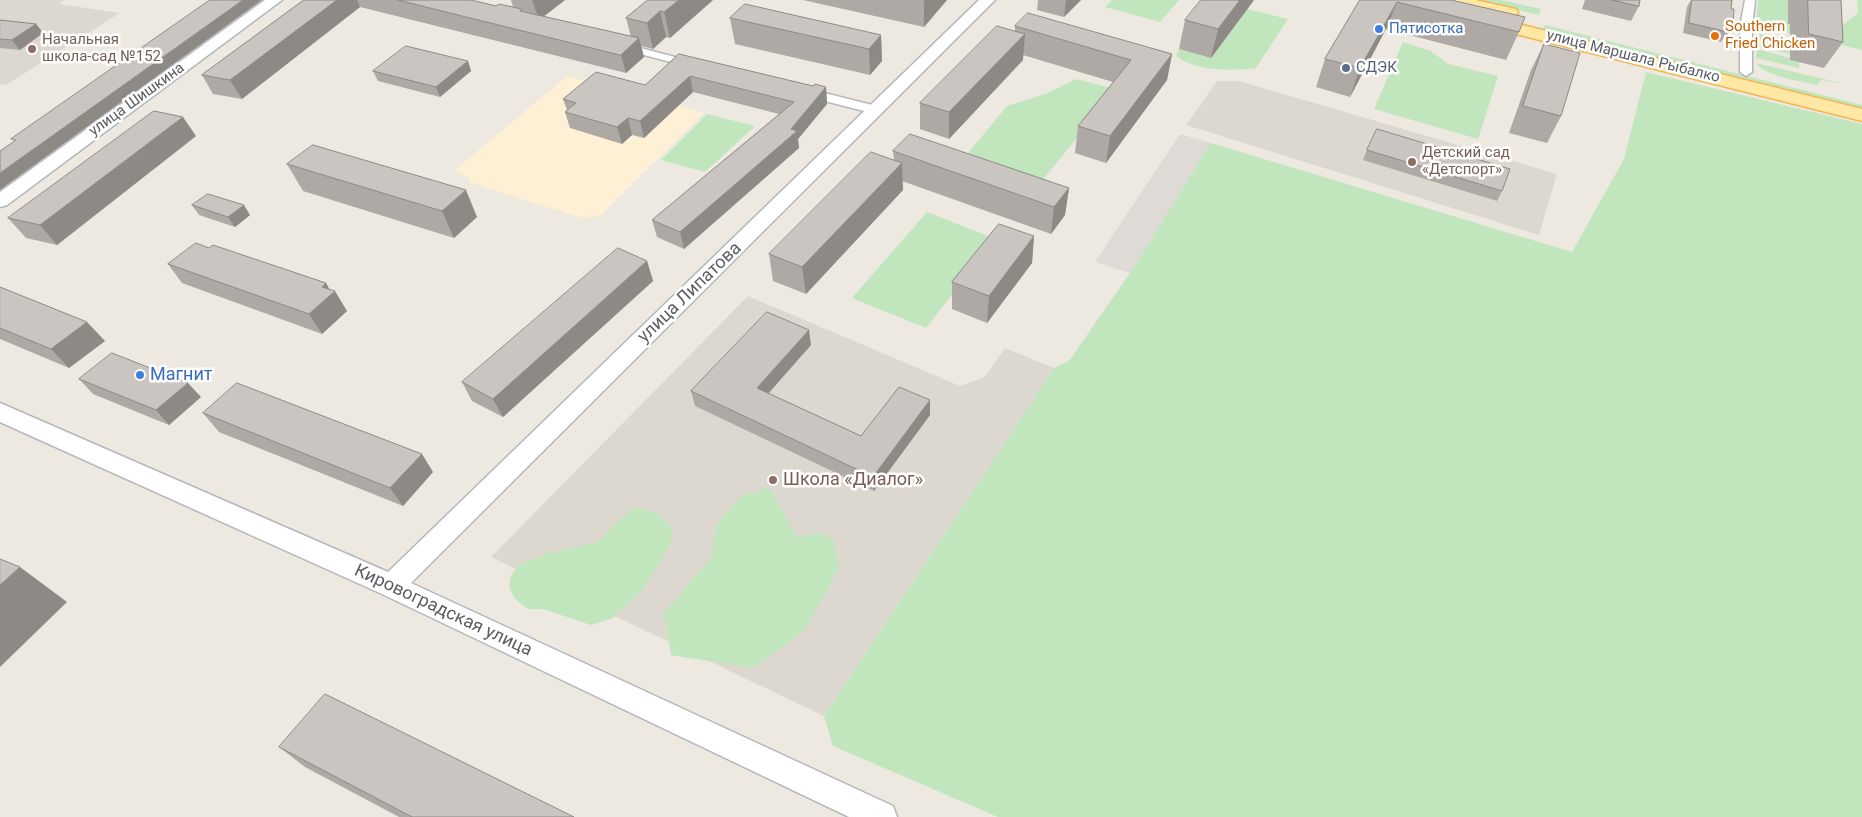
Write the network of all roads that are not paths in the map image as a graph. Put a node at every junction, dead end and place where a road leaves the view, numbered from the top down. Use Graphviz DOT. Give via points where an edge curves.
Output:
graph roads {
  1 [pos="275,0"];
  2 [pos="988,0"];
  3 [pos="1750,0"];
  4 [pos="1448,5"];
  5 [pos="610,44"];
  6 [pos="708,68"];
  7 [pos="1746,72"];
  8 [pos="790,89"];
  9 [pos="1862,101"];
  10 [pos="876,110"];
  11 [pos="1862,114"];
  12 [pos="0,201"];
  13 [pos="0,412"];
  14 [pos="391,586"];
  15 [pos="882,817"];
  1 -- 12 [label="street, улица Шишкина"];
  2 -- 10 [label="street, улица Липатова"];
  3 -- 7 [label="street"];
  4 -- 7 [label="main road, улица Маршала Рыбалко"];
  4 -- 11 [label="main road, улица Маршала Рыбалко"];
  5 -- 6 [label="street"];
  7 -- 9 [label="main road, улица Маршала Рыбалко"];
  8 -- 10 [label="street"];
  10 -- 14 [label="street, улица Липатова"];
  13 -- 14 [label="street, Кировоградская улица"];
  14 -- 15 [label="street, Кировоградская улица"];
}
